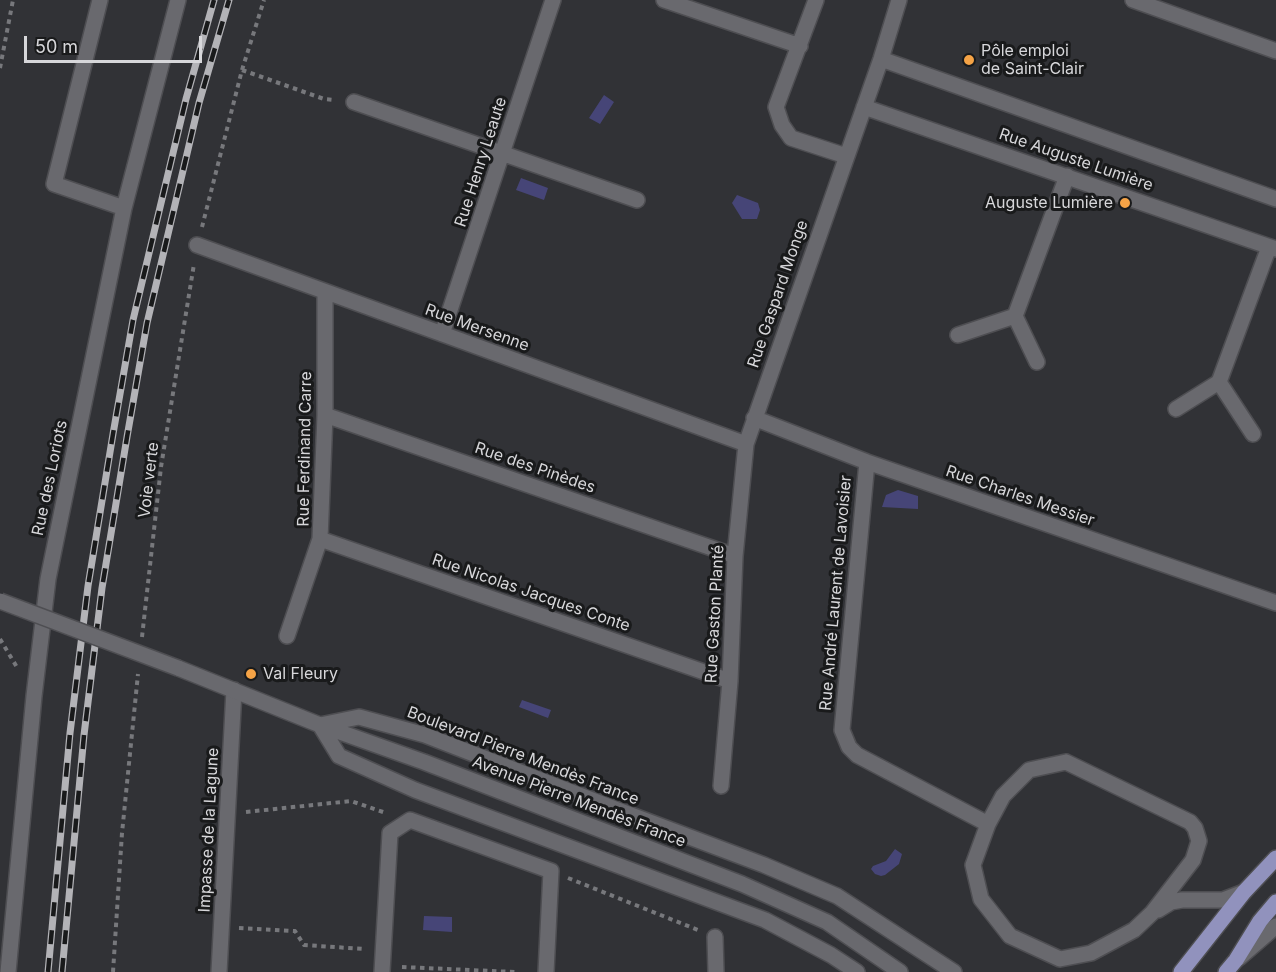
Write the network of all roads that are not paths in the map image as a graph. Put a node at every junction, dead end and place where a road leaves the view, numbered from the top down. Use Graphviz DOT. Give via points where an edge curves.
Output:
graph roads {
  1 [pos="100,0"];
  2 [pos="178,0"];
  3 [pos="553,0"];
  4 [pos="664,0"];
  5 [pos="816,0"];
  6 [pos="899,0"];
  7 [pos="1133,0"];
  8 [pos="800,46"];
  9 [pos="1276,51"];
  10 [pos="881,58"];
  11 [pos="354,102"];
  12 [pos="864,106"];
  13 [pos="502,153"];
  14 [pos="846,156"];
  15 [pos="1067,176"];
  16 [pos="1276,199"];
  17 [pos="637,200"];
  18 [pos="124,208"];
  19 [pos="197,245"];
  20 [pos="1273,248"];
  21 [pos="325,293"];
  22 [pos="1015,316"];
  23 [pos="442,334"];
  24 [pos="958,335"];
  25 [pos="1036,362"];
  26 [pos="1219,382"];
  27 [pos="1176,409"];
  28 [pos="325,415"];
  29 [pos="754,418"];
  30 [pos="1253,434"];
  31 [pos="746,444"];
  32 [pos="867,462"];
  33 [pos="320,538"];
  34 [pos="735,556"];
  35 [pos="0,601"];
  36 [pos="1276,603"];
  37 [pos="287,636"];
  38 [pos="730,681"];
  39 [pos="234,690"];
  40 [pos="320,725"];
  41 [pos="721,786"];
  42 [pos="988,824"];
  43 [pos="1276,858"];
  44 [pos="1244,892"];
  45 [pos="1276,902"];
  46 [pos="1152,913"];
  47 [pos="1276,926"];
  48 [pos="715,937"];
  49 [pos="1231,966"];
  50 [pos="382,969"];
  51 [pos="8,972"];
  52 [pos="219,972"];
  53 [pos="546,972"];
  54 [pos="716,972"];
  55 [pos="857,972"];
  56 [pos="900,972"];
  57 [pos="954,972"];
  58 [pos="1181,972"];
  1 -- 18 [label="street" via="54,184"];
  2 -- 18 [label="street, Rue des Loriots"];
  3 -- 13 [label="street, Rue Henry Leaute"];
  4 -- 8 [label="street"];
  5 -- 8 [label="street"];
  6 -- 10 [label="street, Rue Gaspard Monge"];
  7 -- 9 [label="street"];
  8 -- 14 [label="street" via="776,107 782,125 791,138"];
  10 -- 12 [label="street, Rue Gaspard Monge"];
  10 -- 16 [label="street, Rue Auguste Lumière"];
  11 -- 13 [label="street"];
  12 -- 14 [label="street, Rue Gaspard Monge"];
  12 -- 15 [label="street, Rue Auguste Lumière"];
  13 -- 17 [label="street"];
  13 -- 23 [label="street, Rue Henry Leaute"];
  14 -- 29 [label="street, Rue Gaspard Monge"];
  15 -- 20 [label="street, Rue Auguste Lumière"];
  15 -- 22 [label="street"];
  18 -- 51 [label="street, Rue des Loriots" via="48,579"];
  19 -- 21 [label="street, Rue Mersenne"];
  20 -- 26 [label="street"];
  21 -- 23 [label="street, Rue Mersenne"];
  21 -- 28 [label="street, Rue Ferdinand Carre"];
  22 -- 24 [label="street"];
  22 -- 25 [label="street"];
  23 -- 31 [label="street, Rue Mersenne"];
  26 -- 27 [label="street"];
  26 -- 30 [label="street"];
  28 -- 33 [label="street, Rue Ferdinand Carre"];
  28 -- 34 [label="street, Rue des Pinèdes"];
  29 -- 31 [label="street, Rue Gaspard Monge"];
  29 -- 32 [label="street, Rue Charles Messier"];
  31 -- 34 [label="street, Rue Gaston Planté"];
  32 -- 36 [label="street, Rue Charles Messier"];
  32 -- 42 [label="street, Rue André Laurent de Lavoisier" via="842,730 857,756"];
  33 -- 37 [label="street, Rue Ferdinand Carre"];
  33 -- 38 [label="street, Rue Nicolas Jacques Conte"];
  34 -- 38 [label="street, Rue Gaston Planté"];
  35 -- 39 [label="street, bridge"];
  38 -- 41 [label="street, Rue Gaston Planté"];
  39 -- 40 [label="street, Avenue Pierre Mendès France"];
  39 -- 52 [label="street, Impasse de la Lagune"];
  40 -- 55 [label="street" via="339,756 416,790 765,920"];
  40 -- 56 [label="street, Avenue Pierre Mendès France" via="742,884 827,922"];
  40 -- 57 [label="street, Boulevard Pierre Mendès France" via="359,717 424,735 764,865 837,896"];
  42 -- 46 [label="street" via="973,865 981,899 1010,936 1060,959 1091,953 1134,930"];
  42 -- 46 [label="street" via="1003,796 1029,770 1066,762 1190,822 1199,841 1193,860"];
  43 -- 44 [label="main road"];
  44 -- 46 [label="street" via="1223,900 1172,902"];
  44 -- 58 [label="main road"];
  45 -- 49 [label="main road"];
  47 -- 49 [label="street"];
  48 -- 54 [label="street"];
  50 -- 53 [label="street" via="390,833 410,820 551,871"];
}
